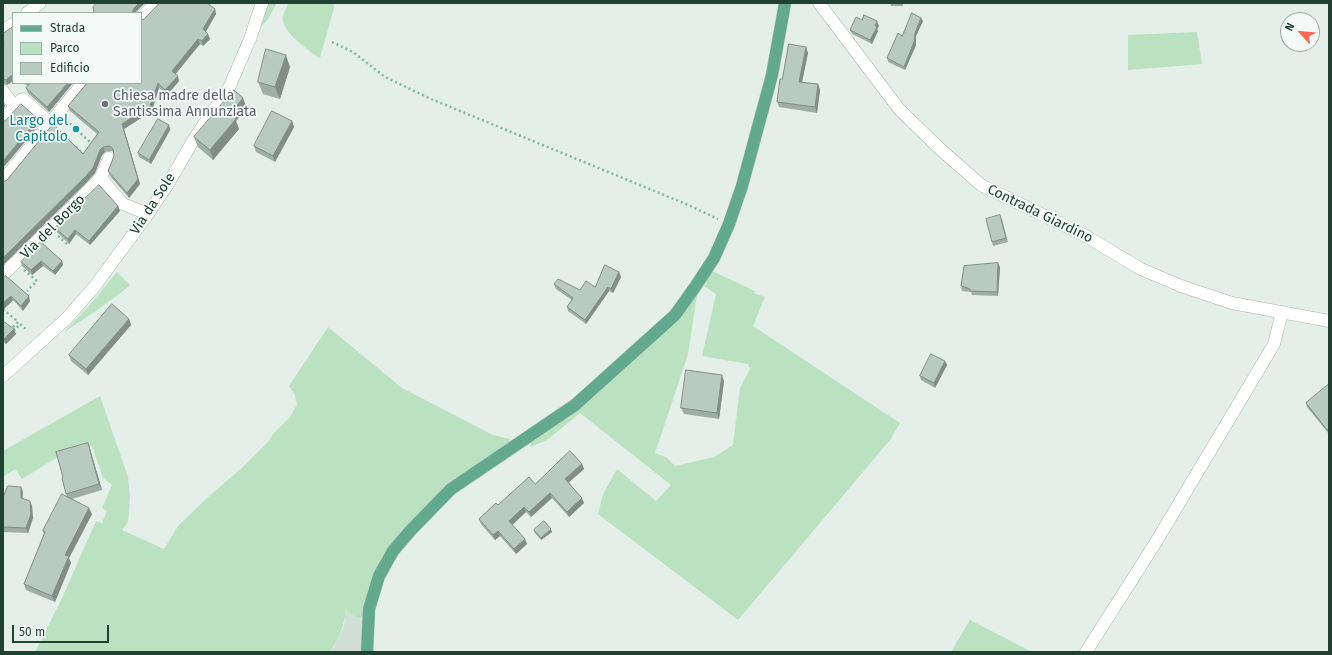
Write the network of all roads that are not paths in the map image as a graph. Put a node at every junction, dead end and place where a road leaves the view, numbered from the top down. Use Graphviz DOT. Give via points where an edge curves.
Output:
graph roads {
  1 [pos="40,3"];
  2 [pos="156,3"];
  3 [pos="262,3"];
  4 [pos="785,3"];
  5 [pos="819,3"];
  6 [pos="28,12"];
  7 [pos="142,17"];
  8 [pos="12,25"];
  9 [pos="3,32"];
  10 [pos="80,86"];
  11 [pos="3,91"];
  12 [pos="18,103"];
  13 [pos="3,120"];
  14 [pos="50,123"];
  15 [pos="109,158"];
  16 [pos="101,177"];
  17 [pos="3,180"];
  18 [pos="148,214"];
  19 [pos="3,275"];
  20 [pos="1282,312"];
  21 [pos="1329,321"];
  22 [pos="3,376"];
  23 [pos="367,652"];
  24 [pos="1086,652"];
  1 -- 6 [label="street"];
  2 -- 7 [label="street"];
  3 -- 18 [label="street, Via da Sole" via="229,88"];
  4 -- 23 [label="main road" via="772,75 742,186 714,258 675,315 575,405 451,489 411,530 393,551 379,576 370,610"];
  5 -- 20 [label="street, Contrada Giardino" via="899,109 981,185 1084,235 1141,269 1181,286 1232,302"];
  8 -- 9 [label="street"];
  10 -- 14 [label="street"];
  11 -- 12 [label="street"];
  12 -- 13 [label="street"];
  12 -- 14 [label="street" via="23,99"];
  14 -- 17 [label="street"];
  15 -- 16 [label="street"];
  16 -- 18 [label="street" via="123,204"];
  16 -- 19 [label="street, Via del Borgo"];
  18 -- 22 [label="street, Via da Sole" via="95,286 67,318"];
  20 -- 21 [label="street, Contrada Giardino"];
  20 -- 24 [label="street" via="1274,344 1156,542"];
}
